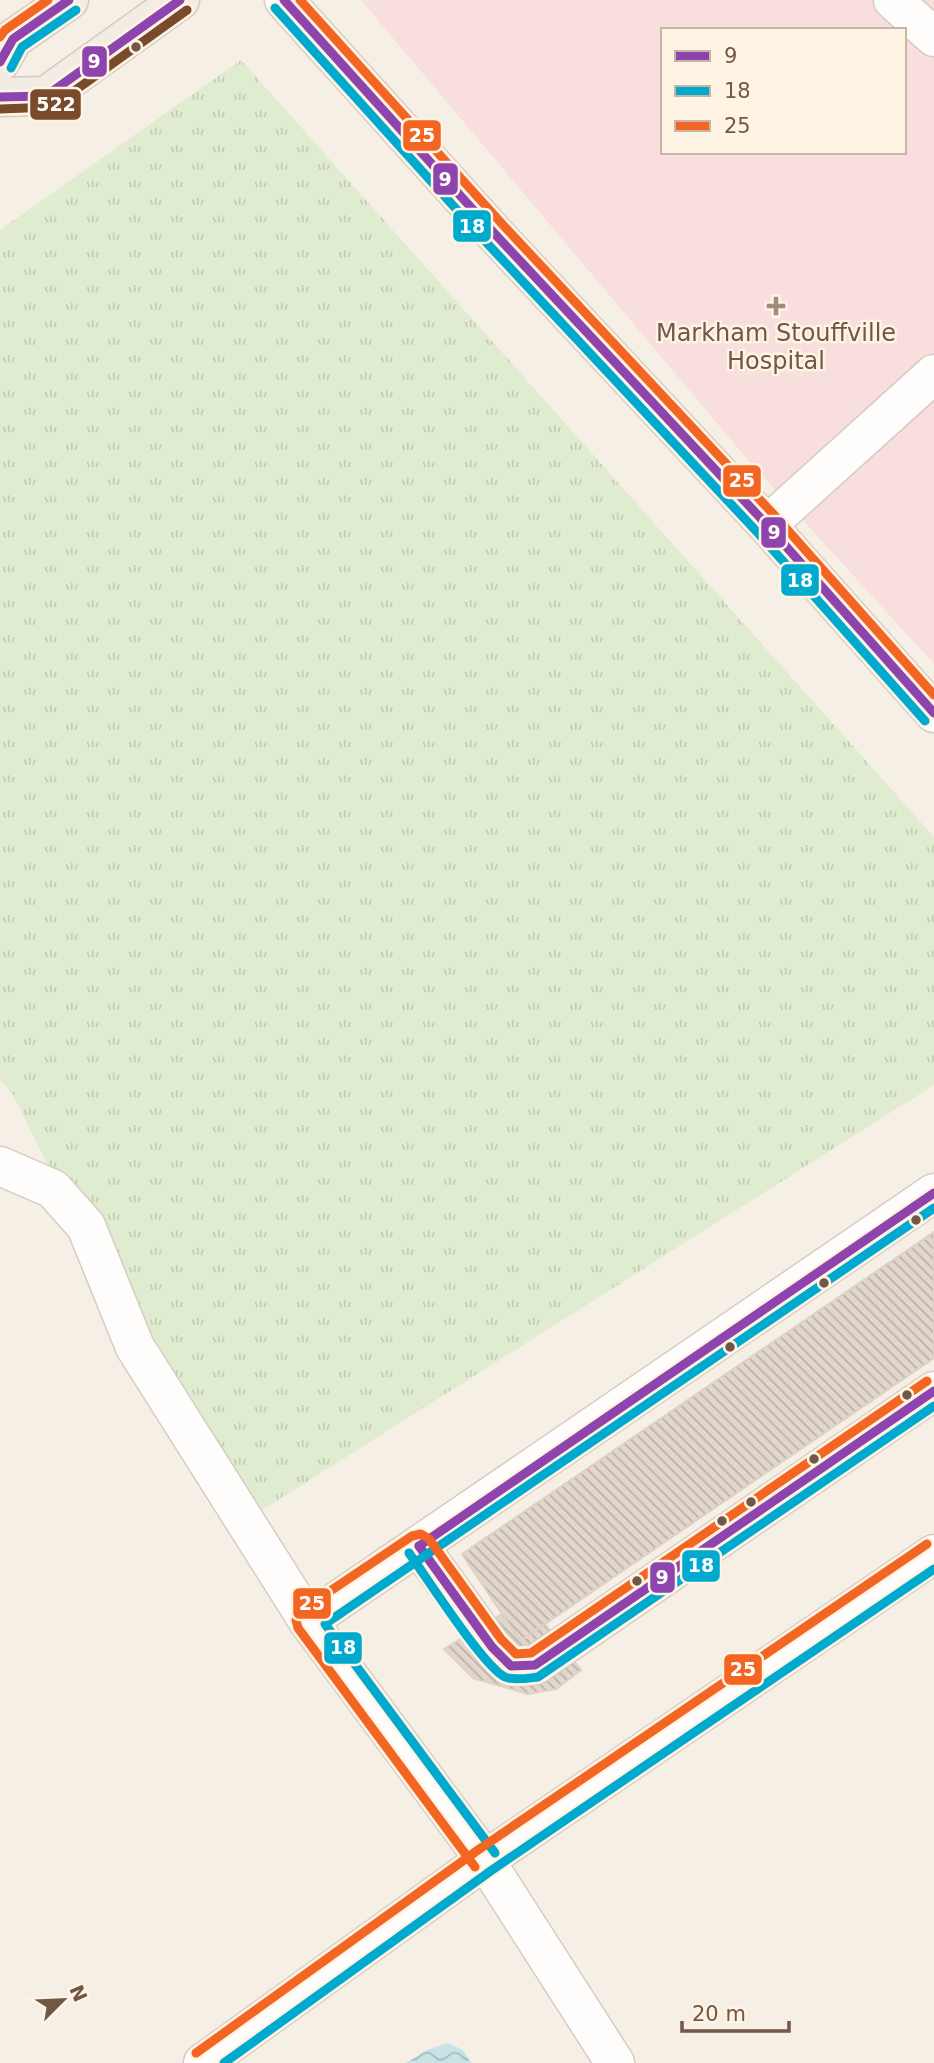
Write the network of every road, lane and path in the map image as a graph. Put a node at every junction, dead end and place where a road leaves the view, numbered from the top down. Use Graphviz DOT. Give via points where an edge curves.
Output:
graph roads {
  1 [pos="69,0"];
  2 [pos="180,0"];
  3 [pos="284,0"];
  4 [pos="893,0"];
  5 [pos="934,37"];
  6 [pos="0,62"];
  7 [pos="0,97"];
  8 [pos="934,374"];
  9 [pos="767,525"];
  10 [pos="934,713"];
  11 [pos="0,1166"];
  12 [pos="934,1194"];
  13 [pos="934,1391"];
  14 [pos="419,1546"];
  15 [pos="934,1554"];
  16 [pos="308,1622"];
  17 [pos="485,1860"];
  18 [pos="203,2063"];
  19 [pos="615,2063"];
  1 -- 6 [label="main road" via="13,39"];
  2 -- 7 [label="main road" via="46,96"];
  3 -- 9 [label="lane"];
  4 -- 5 [label="lane"];
  8 -- 9 [label="lane"];
  9 -- 10 [label="lane"];
  11 -- 16 [label="lane" via="53,1189 86,1226 135,1346"];
  12 -- 14 [label="lane"];
  13 -- 14 [label="lane" via="535,1665 512,1666 492,1647"];
  14 -- 16 [label="lane"];
  15 -- 17 [label="lane"];
  16 -- 17 [label="lane"];
  17 -- 18 [label="lane"];
  17 -- 19 [label="lane"];
}
